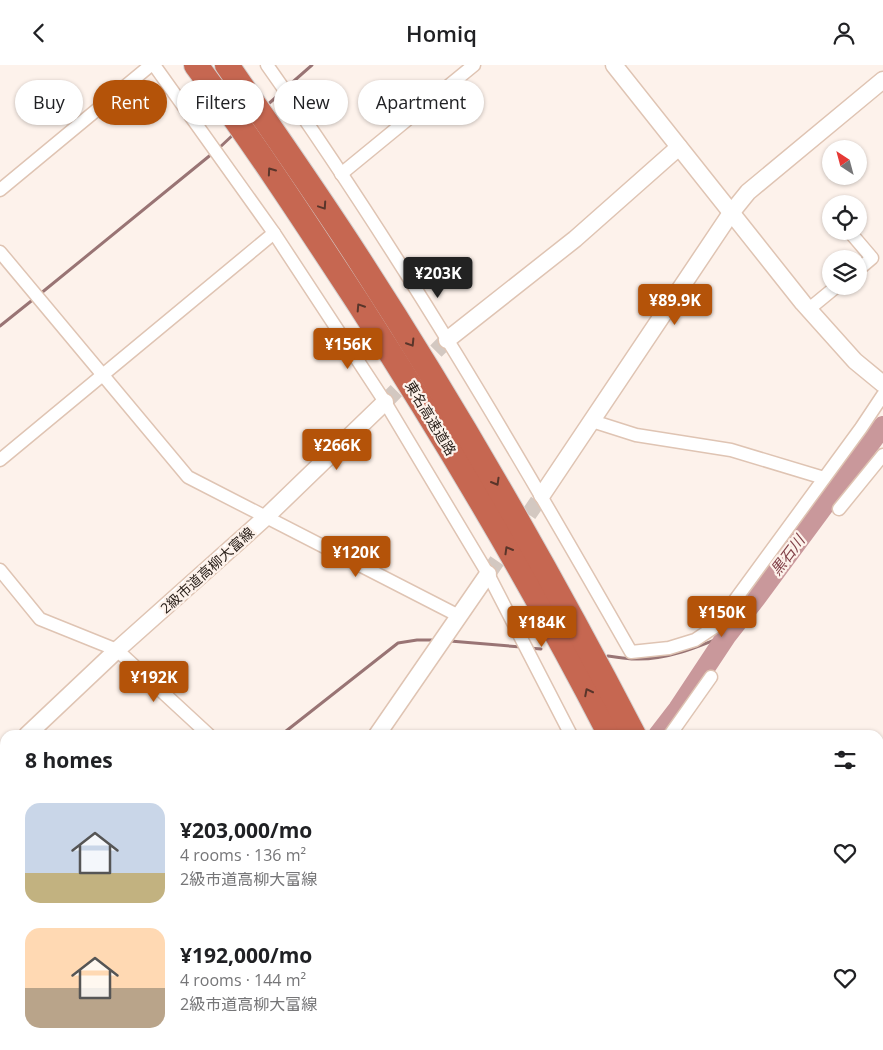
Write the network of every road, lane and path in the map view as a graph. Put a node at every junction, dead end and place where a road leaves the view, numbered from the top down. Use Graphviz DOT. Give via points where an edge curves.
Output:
graph roads {
  1 [pos="153,65"];
  2 [pos="196,65"];
  3 [pos="227,65"];
  4 [pos="268,65"];
  5 [pos="474,65"];
  6 [pos="614,65"];
  7 [pos="883,80"];
  8 [pos="679,147"];
  9 [pos="341,174"];
  10 [pos="0,190"];
  11 [pos="732,213"];
  12 [pos="274,233"];
  13 [pos="857,240"];
  14 [pos="865,250"];
  15 [pos="0,252"];
  16 [pos="867,252"];
  17 [pos="867,262"];
  18 [pos="826,295"];
  19 [pos="809,309"];
  20 [pos="447,340"];
  21 [pos="102,375"];
  22 [pos="883,384"];
  23 [pos="883,395"];
  24 [pos="385,402"];
  25 [pos="592,421"];
  26 [pos="883,455"];
  27 [pos="0,460"];
  28 [pos="824,478"];
  29 [pos="542,495"];
  30 [pos="839,509"];
  31 [pos="266,517"];
  32 [pos="0,570"];
  33 [pos="488,574"];
  34 [pos="459,615"];
  35 [pos="117,650"];
  36 [pos="711,677"];
  37 [pos="32,730"];
  38 [pos="204,730"];
  39 [pos="380,730"];
  40 [pos="568,730"];
  41 [pos="607,730"];
  42 [pos="631,730"];
  43 [pos="676,730"];
  1 -- 10 [label="street"];
  1 -- 12 [label="street"];
  41 -- 2 [label="highway, 東名高速道路, one-way" via="517,565 420,399 274,174"];
  3 -- 42 [label="highway, 東名高速道路, one-way" via="359,260 439,387 493,477"];
  4 -- 9 [label="street"];
  5 -- 9 [label="street"];
  6 -- 8 [label="street"];
  7 -- 11 [label="street" via="748,192"];
  8 -- 11 [label="street"];
  8 -- 20 [label="street" via="575,239"];
  9 -- 20 [label="street"];
  11 -- 19 [label="street"];
  11 -- 25 [label="street"];
  12 -- 21 [label="street"];
  12 -- 24 [label="street"];
  13 -- 14 [label="street"];
  15 -- 21 [label="street"];
  16 -- 17 [label="street" via="872,258"];
  18 -- 19 [label="street"];
  19 -- 22 [label="street" via="856,361"];
  20 -- 29 [label="street"];
  21 -- 27 [label="street"];
  21 -- 31 [label="street" via="188,477"];
  23 -- 28 [label="street"];
  24 -- 31 [label="street, 2級市道高柳大富線"];
  24 -- 33 [label="street"];
  25 -- 28 [label="street" via="636,435 731,449"];
  25 -- 29 [label="street"];
  26 -- 30 [label="street"];
  28 -- 29 [label="street" via="716,626 695,640 631,652"];
  31 -- 34 [label="street"];
  31 -- 35 [label="street, 2級市道高柳大富線"];
  32 -- 35 [label="street" via="40,619"];
  33 -- 34 [label="street"];
  33 -- 40 [label="street"];
  34 -- 39 [label="street"];
  35 -- 37 [label="street, 2級市道高柳大富線"];
  35 -- 38 [label="street"];
  36 -- 43 [label="street"];
}
